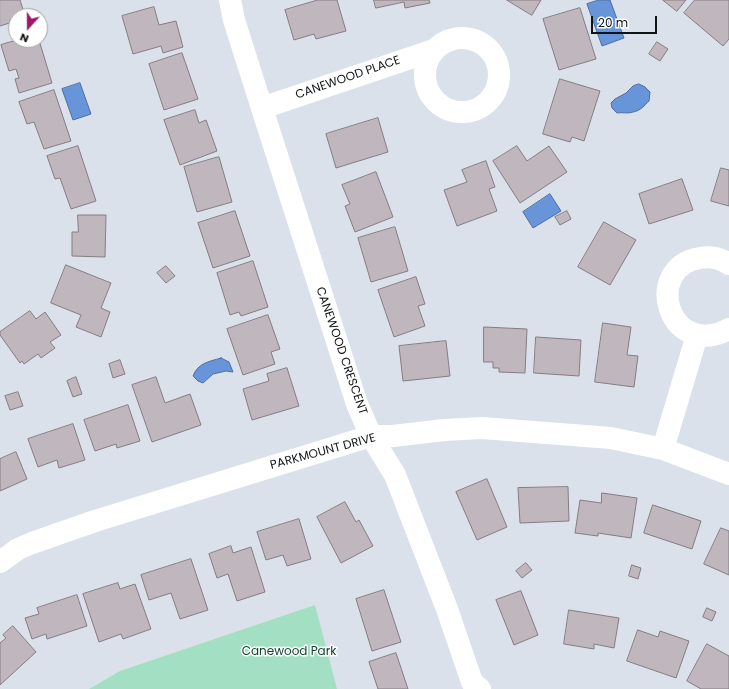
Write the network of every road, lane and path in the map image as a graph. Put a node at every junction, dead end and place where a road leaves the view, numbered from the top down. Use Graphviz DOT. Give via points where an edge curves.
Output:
graph roads {
  1 [pos="230,0"];
  2 [pos="434,50"];
  3 [pos="262,108"];
  4 [pos="729,264"];
  5 [pos="729,330"];
  6 [pos="697,335"];
  7 [pos="371,436"];
  8 [pos="663,449"];
  9 [pos="729,474"];
  10 [pos="0,562"];
  11 [pos="480,689"];
  1 -- 3 [label="street, CANEWOOD CRESCENT"];
  2 -- 3 [label="street, CANEWOOD PLACE"];
  3 -- 7 [label="street, CANEWOOD CRESCENT" via="357,404"];
  4 -- 6 [label="street" via="712,257 693,259 681,266 672,276 667,299 670,313 678,324"];
  5 -- 6 [label="street" via="719,335"];
  6 -- 8 [label="street"];
  7 -- 8 [label="street, PARKMOUNT DRIVE" via="482,428 611,438"];
  7 -- 10 [label="street, PARKMOUNT DRIVE" via="95,520 18,549"];
  7 -- 11 [label="street, CANEWOOD CRESCENT" via="395,475 447,609 472,682"];
  8 -- 9 [label="street, PARKMOUNT DRIVE"];
}
